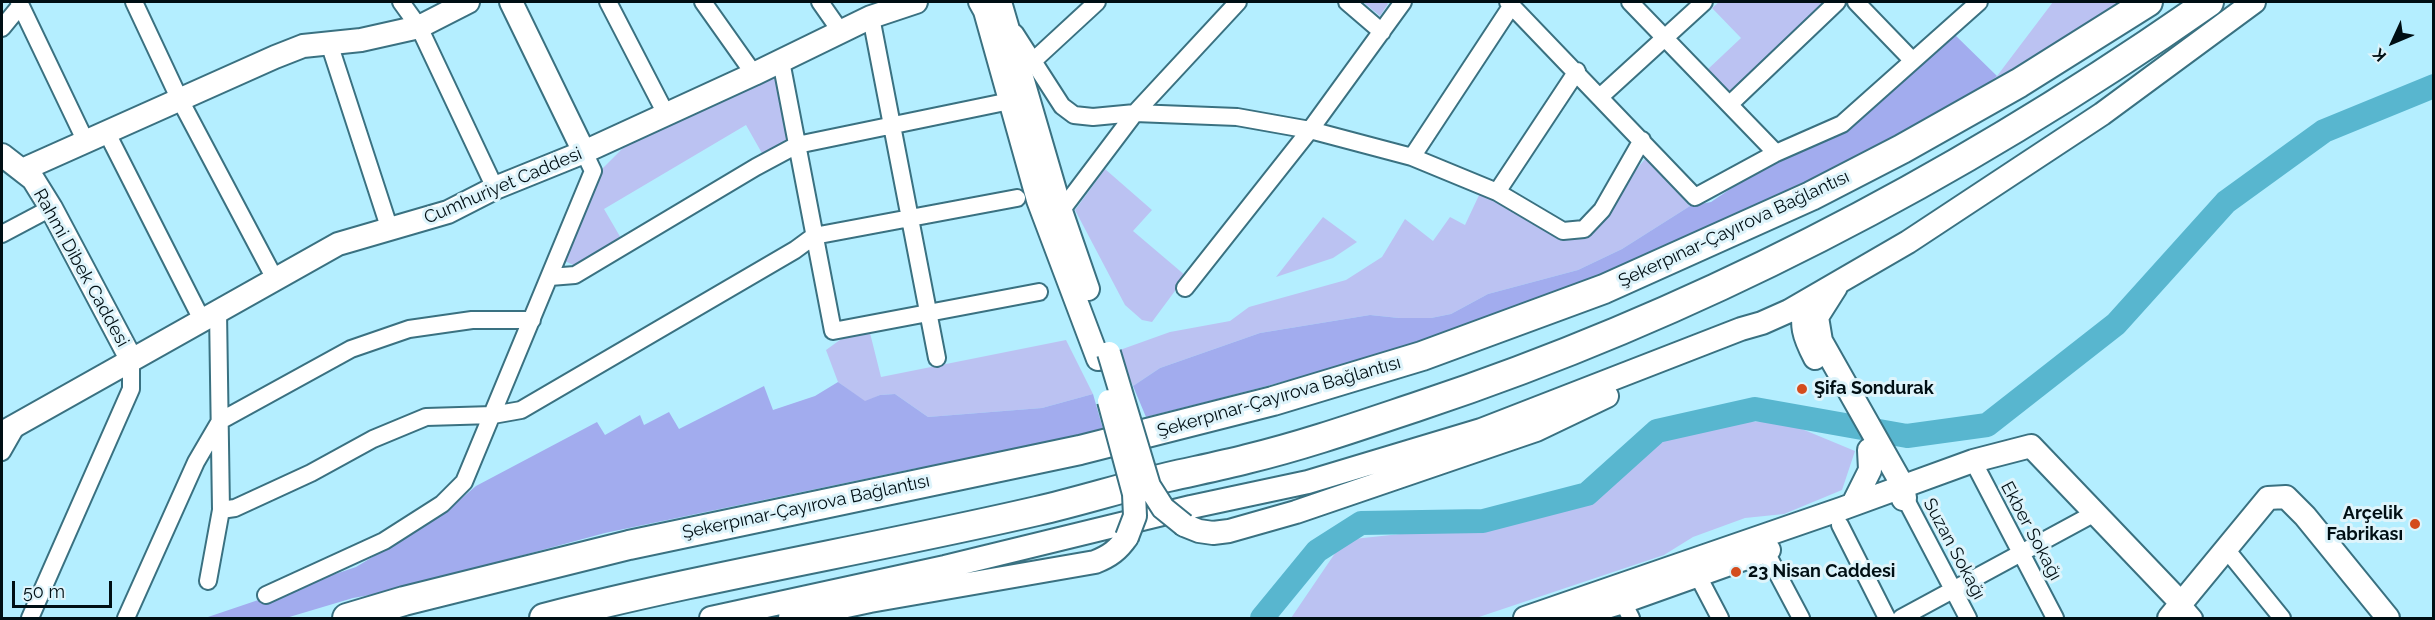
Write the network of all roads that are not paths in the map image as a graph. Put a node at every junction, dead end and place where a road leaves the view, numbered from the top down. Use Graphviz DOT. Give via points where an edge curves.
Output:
graph roads {
  1 [pos="401,2"];
  2 [pos="511,2"];
  3 [pos="608,2"];
  4 [pos="703,2"];
  5 [pos="820,2"];
  6 [pos="899,2"];
  7 [pos="916,2"];
  8 [pos="980,2"];
  9 [pos="1096,2"];
  10 [pos="1238,2"];
  11 [pos="1347,2"];
  12 [pos="1402,2"];
  13 [pos="1630,2"];
  14 [pos="1704,2"];
  15 [pos="1837,2"];
  16 [pos="1856,2"];
  17 [pos="1979,2"];
  18 [pos="2148,2"];
  19 [pos="2209,2"];
  20 [pos="2254,2"];
  21 [pos="140,3"];
  22 [pos="463,3"];
  23 [pos="1510,3"];
  24 [pos="20,4"];
  25 [pos="1002,7"];
  26 [pos="870,17"];
  27 [pos="419,27"];
  28 [pos="2,28"];
  29 [pos="841,32"];
  30 [pos="1382,32"];
  31 [pos="1665,38"];
  32 [pos="329,43"];
  33 [pos="1911,60"];
  34 [pos="781,61"];
  35 [pos="1032,62"];
  36 [pos="1577,71"];
  37 [pos="754,74"];
  38 [pos="1601,96"];
  39 [pos="179,98"];
  40 [pos="1010,101"];
  41 [pos="1730,104"];
  42 [pos="1135,113"];
  43 [pos="666,114"];
  44 [pos="893,126"];
  45 [pos="1310,130"];
  46 [pos="107,133"];
  47 [pos="1642,140"];
  48 [pos="86,142"];
  49 [pos="797,145"];
  50 [pos="584,152"];
  51 [pos="1776,153"];
  52 [pos="2,155"];
  53 [pos="1412,157"];
  54 [pos="22,170"];
  55 [pos="495,188"];
  56 [pos="1497,192"];
  57 [pos="1017,198"];
  58 [pos="51,208"];
  59 [pos="1061,211"];
  60 [pos="910,218"];
  61 [pos="390,230"];
  62 [pos="2,234"];
  63 [pos="814,236"];
  64 [pos="550,277"];
  65 [pos="275,279"];
  66 [pos="1840,282"];
  67 [pos="1185,288"];
  68 [pos="1039,292"];
  69 [pos="1807,301"];
  70 [pos="928,313"];
  71 [pos="210,315"];
  72 [pos="532,320"];
  73 [pos="1762,324"];
  74 [pos="1801,324"];
  75 [pos="1821,341"];
  76 [pos="1689,350"];
  77 [pos="1103,356"];
  78 [pos="936,358"];
  79 [pos="131,359"];
  80 [pos="1844,396"];
  81 [pos="493,415"];
  82 [pos="220,421"];
  83 [pos="10,429"];
  84 [pos="1874,447"];
  85 [pos="2,452"];
  86 [pos="1973,461"];
  87 [pos="1900,491"];
  88 [pos="1853,504"];
  89 [pos="221,510"];
  90 [pos="2095,513"];
  91 [pos="1840,525"];
  92 [pos="2226,549"];
  93 [pos="1766,552"];
  94 [pos="2021,554"];
  95 [pos="1698,576"];
  96 [pos="207,581"];
  97 [pos="1953,592"];
  98 [pos="266,595"];
  99 [pos="1627,610"];
  100 [pos="2182,614"];
  101 [pos="30,618"];
  102 [pos="126,618"];
  103 [pos="347,618"];
  104 [pos="544,618"];
  105 [pos="711,618"];
  106 [pos="790,618"];
  107 [pos="1525,618"];
  108 [pos="1568,618"];
  109 [pos="1720,618"];
  110 [pos="1801,618"];
  111 [pos="1887,618"];
  112 [pos="1900,618"];
  113 [pos="1968,618"];
  114 [pos="2055,618"];
  115 [pos="2282,618"];
  116 [pos="2388,618"];
  1 -- 27 [label="street"];
  2 -- 50 [label="street"];
  3 -- 43 [label="street"];
  4 -- 37 [label="street"];
  5 -- 29 [label="street"];
  6 -- 26 [label="street"];
  7 -- 26 [label="street, Cumhuriyet Caddesi"];
  8 -- 40 [label="street"];
  9 -- 35 [label="street"];
  10 -- 42 [label="street"];
  11 -- 30 [label="street"];
  12 -- 30 [label="street"];
  13 -- 31 [label="street"];
  14 -- 31 [label="street"];
  15 -- 41 [label="street"];
  16 -- 33 [label="street"];
  17 -- 33 [label="street"];
  18 -- 103 [label="highway, Şekerpınar-Çayırova Bağlantısı" via="2019,83 1811,196 1604,289 1422,356 1273,401 1101,445 629,545"];
  19 -- 104 [label="highway" via="1981,151 1869,213 1736,279 1520,371 1249,459 1037,511 804,558"];
  20 -- 66 [label="street" via="2102,114 1908,242"];
  21 -- 39 [label="street"];
  22 -- 27 [label="street"];
  23 -- 36 [label="street"];
  23 -- 53 [label="street"];
  24 -- 28 [label="street"];
  24 -- 48 [label="street"];
  25 -- 35 [label="street"];
  25 -- 59 [label="street"];
  26 -- 29 [label="street, Cumhuriyet Caddesi"];
  26 -- 44 [label="street"];
  27 -- 32 [label="street"];
  27 -- 55 [label="street"];
  29 -- 34 [label="street, Cumhuriyet Caddesi"];
  30 -- 45 [label="street"];
  31 -- 38 [label="street"];
  31 -- 41 [label="street"];
  32 -- 39 [label="street" via="303,46"];
  32 -- 61 [label="street"];
  33 -- 51 [label="street" via="1842,124"];
  34 -- 37 [label="street, Cumhuriyet Caddesi"];
  34 -- 49 [label="street"];
  35 -- 42 [label="street" via="1062,106 1074,115"];
  36 -- 38 [label="street"];
  36 -- 56 [label="street"];
  37 -- 43 [label="street, Cumhuriyet Caddesi"];
  38 -- 47 [label="street"];
  39 -- 46 [label="street"];
  39 -- 65 [label="street"];
  40 -- 44 [label="street"];
  40 -- 77 [label="street" via="1038,200"];
  41 -- 51 [label="street"];
  42 -- 45 [label="street" via="1237,117"];
  42 -- 59 [label="street"];
  43 -- 50 [label="street, Cumhuriyet Caddesi"];
  44 -- 49 [label="street"];
  44 -- 60 [label="street"];
  45 -- 53 [label="street"];
  45 -- 67 [label="street"];
  46 -- 48 [label="street"];
  46 -- 71 [label="street"];
  47 -- 51 [label="street" via="1695,197"];
  47 -- 56 [label="street" via="1602,210 1584,229 1563,231"];
  48 -- 54 [label="street"];
  49 -- 63 [label="street"];
  49 -- 64 [label="street" via="575,275"];
  50 -- 55 [label="street, Cumhuriyet Caddesi"];
  50 -- 64 [label="street" via="593,171"];
  52 -- 54 [label="street, Rahmi Dibek Caddesi"];
  53 -- 56 [label="street"];
  54 -- 58 [label="street, Rahmi Dibek Caddesi"];
  55 -- 61 [label="street, Cumhuriyet Caddesi" via="448,212"];
  57 -- 60 [label="street"];
  58 -- 62 [label="street"];
  58 -- 79 [label="street, Rahmi Dibek Caddesi"];
  59 -- 77 [label="street"];
  60 -- 63 [label="street"];
  60 -- 70 [label="street"];
  61 -- 65 [label="street, Cumhuriyet Caddesi" via="338,244"];
  63 -- 70 [label="street" via="833,331"];
  63 -- 81 [label="street" via="521,410"];
  64 -- 72 [label="street"];
  65 -- 71 [label="street, Cumhuriyet Caddesi"];
  66 -- 69 [label="street"];
  66 -- 75 [label="street" via="1817,317"];
  68 -- 70 [label="street"];
  69 -- 73 [label="street"];
  69 -- 74 [label="street"];
  70 -- 78 [label="street"];
  71 -- 79 [label="street, Cumhuriyet Caddesi"];
  71 -- 82 [label="street"];
  72 -- 81 [label="street"];
  72 -- 82 [label="street" via="472,320 409,329 351,349"];
  73 -- 74 [label="street"];
  73 -- 76 [label="street"];
  74 -- 75 [label="street"];
  74 -- 80 [label="street" via="1804,339"];
  75 -- 80 [label="street"];
  76 -- 77 [label="street, bridge" via="1616,392 1536,430 1296,512 1213,533 1184,525 1163,508 1149,486"];
  76 -- 105 [label="street" via="1481,430 1308,483"];
  77 -- 106 [label="street, bridge" via="1134,494 1135,516 1120,548 1095,562"];
  79 -- 83 [label="street, Cumhuriyet Caddesi"];
  79 -- 101 [label="street" via="130,389"];
  80 -- 84 [label="street"];
  81 -- 89 [label="street" via="426,417 235,508"];
  81 -- 98 [label="street" via="464,482 442,504 384,541"];
  82 -- 89 [label="street"];
  82 -- 102 [label="street" via="196,462"];
  83 -- 85 [label="street"];
  84 -- 87 [label="street"];
  84 -- 88 [label="street" via="1870,470"];
  86 -- 87 [label="street"];
  86 -- 90 [label="street" via="2031,446"];
  86 -- 94 [label="street, Ekber Sokağı"];
  87 -- 88 [label="street"];
  87 -- 91 [label="street"];
  87 -- 97 [label="street, Suzan Sokağı"];
  88 -- 107 [label="street"];
  89 -- 96 [label="street"];
  90 -- 94 [label="street"];
  90 -- 100 [label="street"];
  91 -- 93 [label="street"];
  91 -- 111 [label="street"];
  92 -- 100 [label="street"];
  92 -- 115 [label="street"];
  92 -- 116 [label="street" via="2268,498 2286,497"];
  93 -- 95 [label="street"];
  93 -- 110 [label="street"];
  94 -- 97 [label="street"];
  94 -- 114 [label="street, Ekber Sokağı"];
  95 -- 99 [label="street"];
  95 -- 109 [label="street"];
  97 -- 112 [label="street"];
  97 -- 113 [label="street, Suzan Sokağı"];
  99 -- 108 [label="street"];
}
